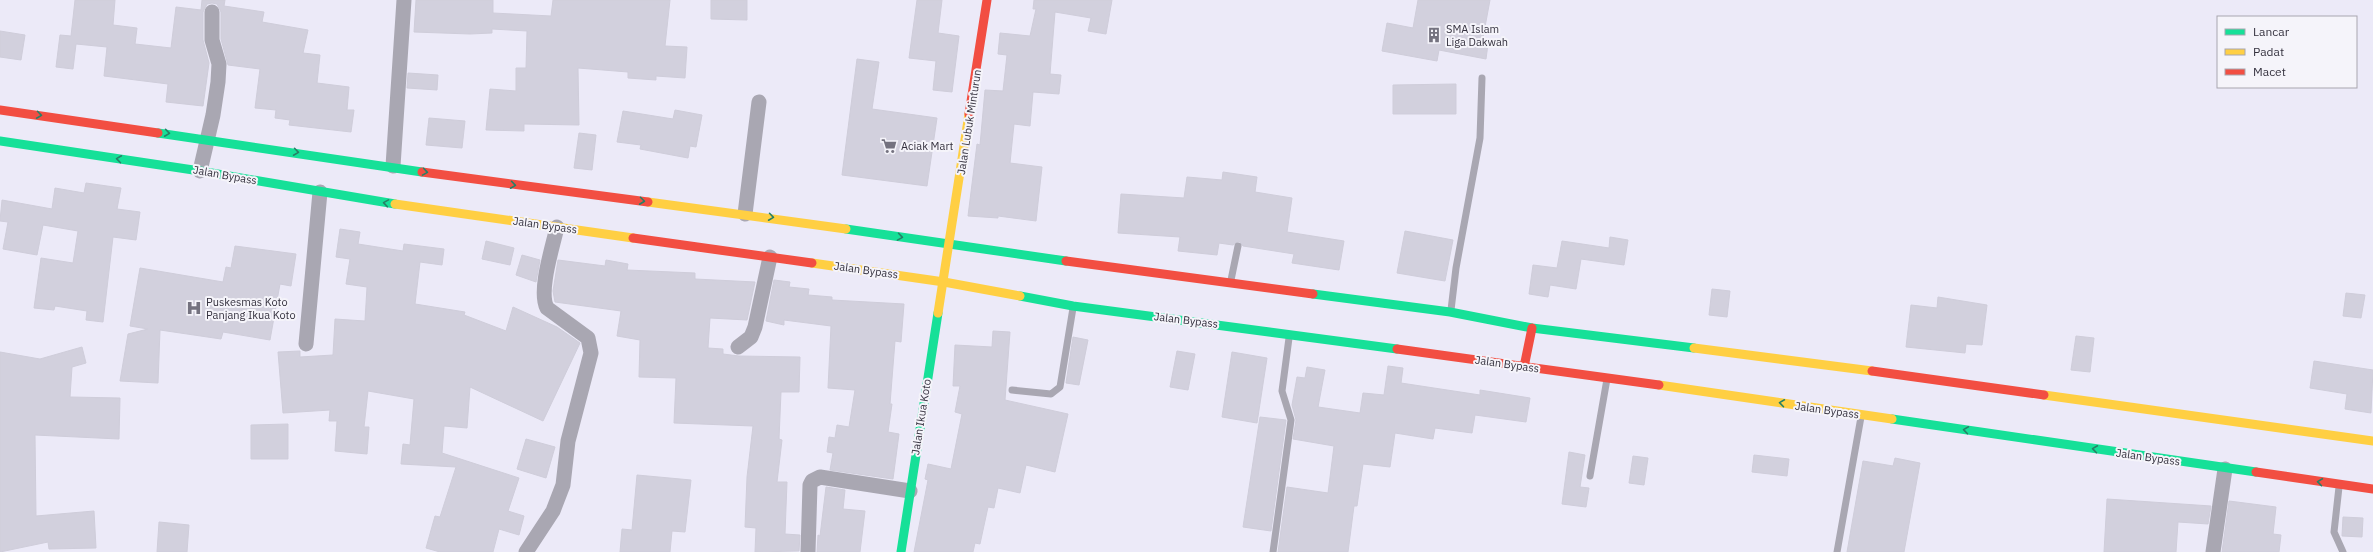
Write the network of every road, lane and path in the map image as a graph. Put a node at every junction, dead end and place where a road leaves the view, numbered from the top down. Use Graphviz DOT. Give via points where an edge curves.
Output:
graph roads {
  1 [pos="404,0"];
  2 [pos="987,0"];
  3 [pos="212,12"];
  4 [pos="1482,78"];
  5 [pos="759,102"];
  6 [pos="0,110"];
  7 [pos="206,139"];
  8 [pos="0,141"];
  9 [pos="393,166"];
  10 [pos="200,171"];
  11 [pos="320,192"];
  12 [pos="745,214"];
  13 [pos="557,227"];
  14 [pos="949,244"];
  15 [pos="1238,246"];
  16 [pos="770,257"];
  17 [pos="944,282"];
  18 [pos="1230,282"];
  19 [pos="1073,306"];
  20 [pos="1450,312"];
  21 [pos="1532,328"];
  22 [pos="1289,334"];
  23 [pos="306,344"];
  24 [pos="738,347"];
  25 [pos="1524,367"];
  26 [pos="1608,377"];
  27 [pos="1012,390"];
  28 [pos="1861,415"];
  29 [pos="2373,441"];
  30 [pos="2225,469"];
  31 [pos="1590,476"];
  32 [pos="2339,485"];
  33 [pos="2373,489"];
  34 [pos="910,491"];
  35 [pos="526,552"];
  36 [pos="808,552"];
  37 [pos="901,552"];
  38 [pos="1273,552"];
  39 [pos="1836,552"];
  40 [pos="2213,552"];
  41 [pos="2343,552"];
  1 -- 9 [label="street"];
  2 -- 14 [label="main road, Jalan Lubuk Minturun"];
  3 -- 7 [label="street" via="212,40 219,64 213,115"];
  4 -- 20 [label="lane" via="1480,138"];
  5 -- 12 [label="street"];
  6 -- 7 [label="main road, one-way"];
  7 -- 9 [label="main road, one-way"];
  7 -- 10 [label="street"];
  10 -- 8 [label="main road, Jalan Bypass, one-way"];
  9 -- 12 [label="main road, one-way" via="474,180"];
  10 -- 11 [label="main road, Jalan Bypass"];
  13 -- 11 [label="main road, Jalan Bypass, one-way"];
  11 -- 23 [label="street"];
  12 -- 14 [label="main road, one-way"];
  13 -- 16 [label="main road, Jalan Bypass"];
  13 -- 35 [label="street" via="546,276 544,302 547,308 588,338 591,353 568,441 563,485 554,511"];
  14 -- 17 [label="main road, Jalan Lubuk Minturun"];
  14 -- 18 [label="main road"];
  15 -- 18 [label="lane"];
  16 -- 17 [label="main road, Jalan Bypass"];
  16 -- 24 [label="street" via="752,337"];
  17 -- 19 [label="main road, Jalan Bypass"];
  17 -- 34 [label="main road, Jalan Ikua Koto"];
  18 -- 20 [label="main road"];
  19 -- 22 [label="main road, Jalan Bypass"];
  19 -- 27 [label="lane" via="1060,387 1051,394"];
  20 -- 21 [label="main road"];
  21 -- 25 [label="main road"];
  21 -- 29 [label="main road"];
  22 -- 25 [label="main road, Jalan Bypass"];
  22 -- 38 [label="lane" via="1282,391 1291,420"];
  25 -- 26 [label="main road, Jalan Bypass"];
  28 -- 26 [label="main road, Jalan Bypass, one-way"];
  26 -- 31 [label="lane"];
  30 -- 28 [label="main road, Jalan Bypass, one-way"];
  28 -- 39 [label="lane"];
  32 -- 30 [label="main road, Jalan Bypass, one-way"];
  30 -- 40 [label="street"];
  32 -- 33 [label="main road, Jalan Bypass"];
  32 -- 41 [label="lane" via="2334,532"];
  34 -- 36 [label="street" via="816,478 810,485"];
  34 -- 37 [label="main road, Jalan Ikua Koto"];
}
